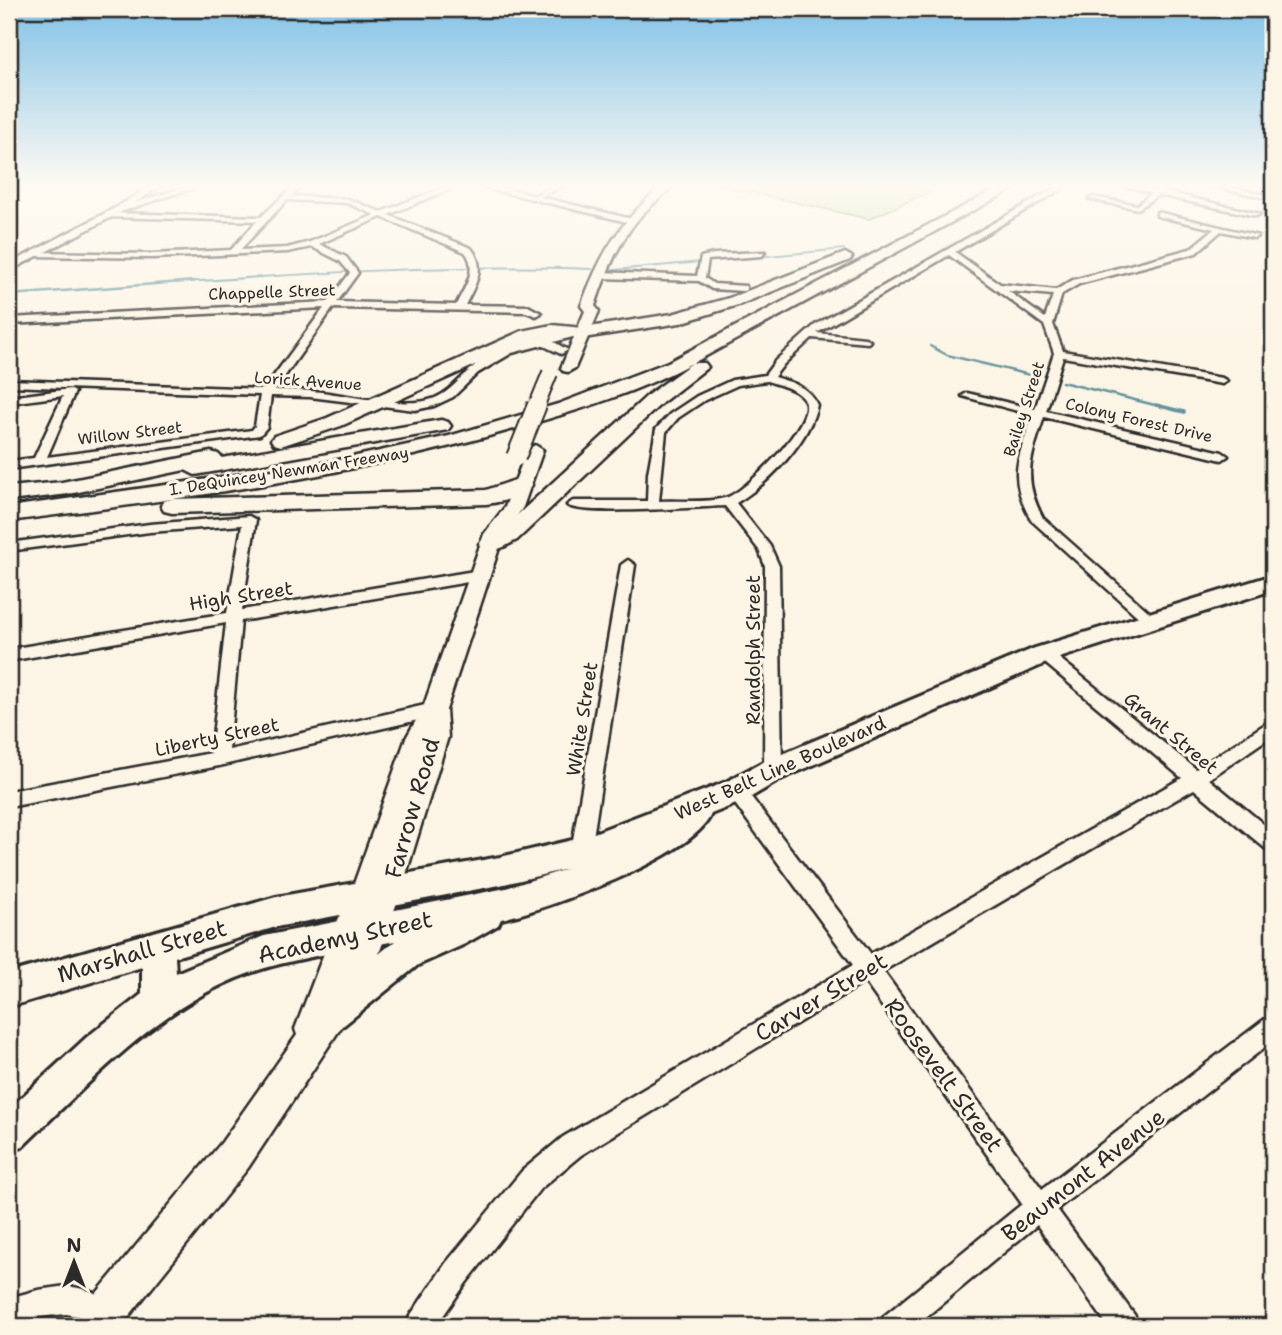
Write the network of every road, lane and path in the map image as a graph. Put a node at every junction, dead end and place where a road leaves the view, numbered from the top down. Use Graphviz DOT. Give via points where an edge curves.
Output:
graph roads {
  1 [pos="49,246"];
  2 [pos="239,246"];
  3 [pos="303,246"];
  4 [pos="317,246"];
  5 [pos="459,246"];
  6 [pos="616,246"];
  7 [pos="881,246"];
  8 [pos="960,246"];
  9 [pos="1199,246"];
  10 [pos="950,252"];
  11 [pos="233,253"];
  12 [pos="35,254"];
  13 [pos="762,254"];
  14 [pos="853,259"];
  15 [pos="9,268"];
  16 [pos="600,275"];
  17 [pos="701,279"];
  18 [pos="999,287"];
  19 [pos="743,288"];
  20 [pos="421,293"];
  21 [pos="1058,293"];
  22 [pos="331,305"];
  23 [pos="411,306"];
  24 [pos="459,307"];
  25 [pos="536,313"];
  26 [pos="9,321"];
  27 [pos="1048,324"];
  28 [pos="576,327"];
  29 [pos="809,335"];
  30 [pos="865,341"];
  31 [pos="1059,353"];
  32 [pos="768,378"];
  33 [pos="1222,381"];
  34 [pos="9,383"];
  35 [pos="73,389"];
  36 [pos="266,394"];
  37 [pos="967,396"];
  38 [pos="9,400"];
  39 [pos="377,403"];
  40 [pos="1038,413"];
  41 [pos="535,450"];
  42 [pos="1222,456"];
  43 [pos="39,461"];
  44 [pos="9,465"];
  45 [pos="572,476"];
  46 [pos="69,486"];
  47 [pos="510,486"];
  48 [pos="9,494"];
  49 [pos="729,502"];
  50 [pos="653,504"];
  51 [pos="573,505"];
  52 [pos="9,514"];
  53 [pos="9,520"];
  54 [pos="493,539"];
  55 [pos="9,547"];
  56 [pos="628,565"];
  57 [pos="480,575"];
  58 [pos="1273,582"];
  59 [pos="234,616"];
  60 [pos="1150,619"];
  61 [pos="1044,654"];
  62 [pos="9,655"];
  63 [pos="433,710"];
  64 [pos="1273,726"];
  65 [pos="219,759"];
  66 [pos="773,770"];
  67 [pos="1195,780"];
  68 [pos="725,796"];
  69 [pos="9,799"];
  70 [pos="1273,843"];
  71 [pos="578,866"];
  72 [pos="376,893"];
  73 [pos="506,903"];
  74 [pos="360,933"];
  75 [pos="159,946"];
  76 [pos="867,968"];
  77 [pos="9,990"];
  78 [pos="159,1003"];
  79 [pos="332,1013"];
  80 [pos="1273,1027"];
  81 [pos="303,1051"];
  82 [pos="9,1134"];
  83 [pos="1039,1207"];
  84 [pos="9,1312"];
  85 [pos="106,1322"];
  86 [pos="420,1326"];
  87 [pos="894,1326"];
  88 [pos="1125,1326"];
  1 -- 12 [label="street"];
  2 -- 11 [label="street"];
  3 -- 11 [label="street"];
  4 -- 22 [label="street" via="346,261 354,271"];
  5 -- 24 [label="street" via="475,257 477,267"];
  6 -- 16 [label="main road, Farrow Road"];
  7 -- 14 [label="highway, I. DeQuincey Newman Freeway"];
  8 -- 10 [label="street"];
  9 -- 21 [label="street" via="1076,282"];
  10 -- 18 [label="street"];
  10 -- 29 [label="street"];
  11 -- 12 [label="street"];
  12 -- 15 [label="street"];
  13 -- 17 [label="street" via="714,256 702,263"];
  14 -- 28 [label="highway" via="674,319 621,328"];
  14 -- 45 [label="highway" via="839,284 688,374"];
  14 -- 46 [label="highway, I. DeQuincey Newman Freeway" via="625,367 489,414 430,429"];
  14 -- 52 [label="highway, I. DeQuincey Newman Freeway" via="674,366 508,426 329,468"];
  16 -- 17 [label="street"];
  16 -- 28 [label="main road, Farrow Road"];
  17 -- 19 [label="street" via="712,286"];
  18 -- 21 [label="street"];
  18 -- 27 [label="street"];
  20 -- 23 [label="street"];
  21 -- 27 [label="street"];
  22 -- 23 [label="street, Chappelle Street"];
  22 -- 26 [label="street, Chappelle Street"];
  22 -- 36 [label="street"];
  23 -- 24 [label="street, Chappelle Street"];
  24 -- 25 [label="street, Chappelle Street"];
  27 -- 31 [label="street, Bailey Street"];
  28 -- 39 [label="highway" via="530,338"];
  28 -- 41 [label="main road, Farrow Road" via="568,368"];
  28 -- 47 [label="main road, Farrow Road, bridge" via="550,373 516,457"];
  29 -- 30 [label="street"];
  29 -- 32 [label="street"];
  31 -- 33 [label="street"];
  31 -- 40 [label="street, Bailey Street"];
  32 -- 49 [label="street" via="795,387 808,398 812,405 808,421 776,463"];
  32 -- 50 [label="street" via="722,386 674,416 660,431"];
  34 -- 35 [label="street, Lorick Avenue"];
  35 -- 36 [label="street, Lorick Avenue"];
  35 -- 38 [label="street"];
  35 -- 43 [label="street"];
  36 -- 39 [label="street, Lorick Avenue" via="341,396"];
  36 -- 43 [label="street, Willow Street" via="256,433"];
  37 -- 40 [label="street, Colony Forest Drive"];
  39 -- 46 [label="highway" via="254,447"];
  40 -- 42 [label="street, Colony Forest Drive"];
  40 -- 60 [label="street, Bailey Street" via="1022,467 1027,500 1038,520"];
  41 -- 47 [label="main road, Farrow Road"];
  43 -- 44 [label="street, Willow Street"];
  45 -- 47 [label="highway"];
  45 -- 54 [label="highway" via="509,535"];
  46 -- 48 [label="highway, I. DeQuincey Newman Freeway"];
  47 -- 53 [label="highway" via="139,507"];
  47 -- 54 [label="main road, Farrow Road" via="490,525"];
  49 -- 50 [label="street"];
  49 -- 66 [label="street, Randolph Street" via="765,549 772,566"];
  50 -- 51 [label="street"];
  54 -- 57 [label="main road, Farrow Road"];
  55 -- 59 [label="street" via="249,520"];
  56 -- 71 [label="street, White Street"];
  57 -- 59 [label="street, High Street"];
  57 -- 63 [label="main road, Farrow Road"];
  58 -- 60 [label="main road, West Belt Line Boulevard"];
  59 -- 62 [label="street, High Street"];
  59 -- 65 [label="street"];
  60 -- 61 [label="main road, West Belt Line Boulevard"];
  61 -- 66 [label="main road, West Belt Line Boulevard"];
  61 -- 67 [label="street, Grant Street"];
  63 -- 65 [label="street, Liberty Street"];
  63 -- 72 [label="main road, Farrow Road" via="418,738"];
  64 -- 67 [label="street, Carver Street"];
  65 -- 69 [label="street, Liberty Street"];
  66 -- 68 [label="main road, West Belt Line Boulevard"];
  67 -- 70 [label="street, Grant Street"];
  67 -- 76 [label="street, Carver Street"];
  68 -- 71 [label="main road, Academy Street" via="670,837 598,873"];
  68 -- 76 [label="street, Roosevelt Street"];
  71 -- 72 [label="main road" via="500,871"];
  71 -- 73 [label="main road, Academy Street"];
  72 -- 74 [label="main road, Farrow Road"];
  72 -- 75 [label="main road, Marshall Street" via="276,912"];
  73 -- 74 [label="main road, Academy Street"];
  73 -- 79 [label="main road" via="407,953"];
  74 -- 78 [label="main road, Academy Street" via="264,952"];
  74 -- 79 [label="main road, Farrow Road" via="356,977"];
  74 -- 81 [label="main road, Farrow Road"];
  75 -- 77 [label="main road, Marshall Street"];
  75 -- 78 [label="main road"];
  76 -- 83 [label="street, Roosevelt Street"];
  76 -- 86 [label="street, Carver Street" via="572,1146 531,1180"];
  78 -- 82 [label="main road, Academy Street"];
  79 -- 81 [label="main road, Farrow Road"];
  80 -- 83 [label="street, Beaumont Avenue"];
  81 -- 85 [label="main road, Farrow Road" via="235,1155"];
  83 -- 87 [label="street, Beaumont Avenue"];
  83 -- 88 [label="street, Roosevelt Street"];
  84 -- 85 [label="street" via="65,1298 84,1302"];
}
